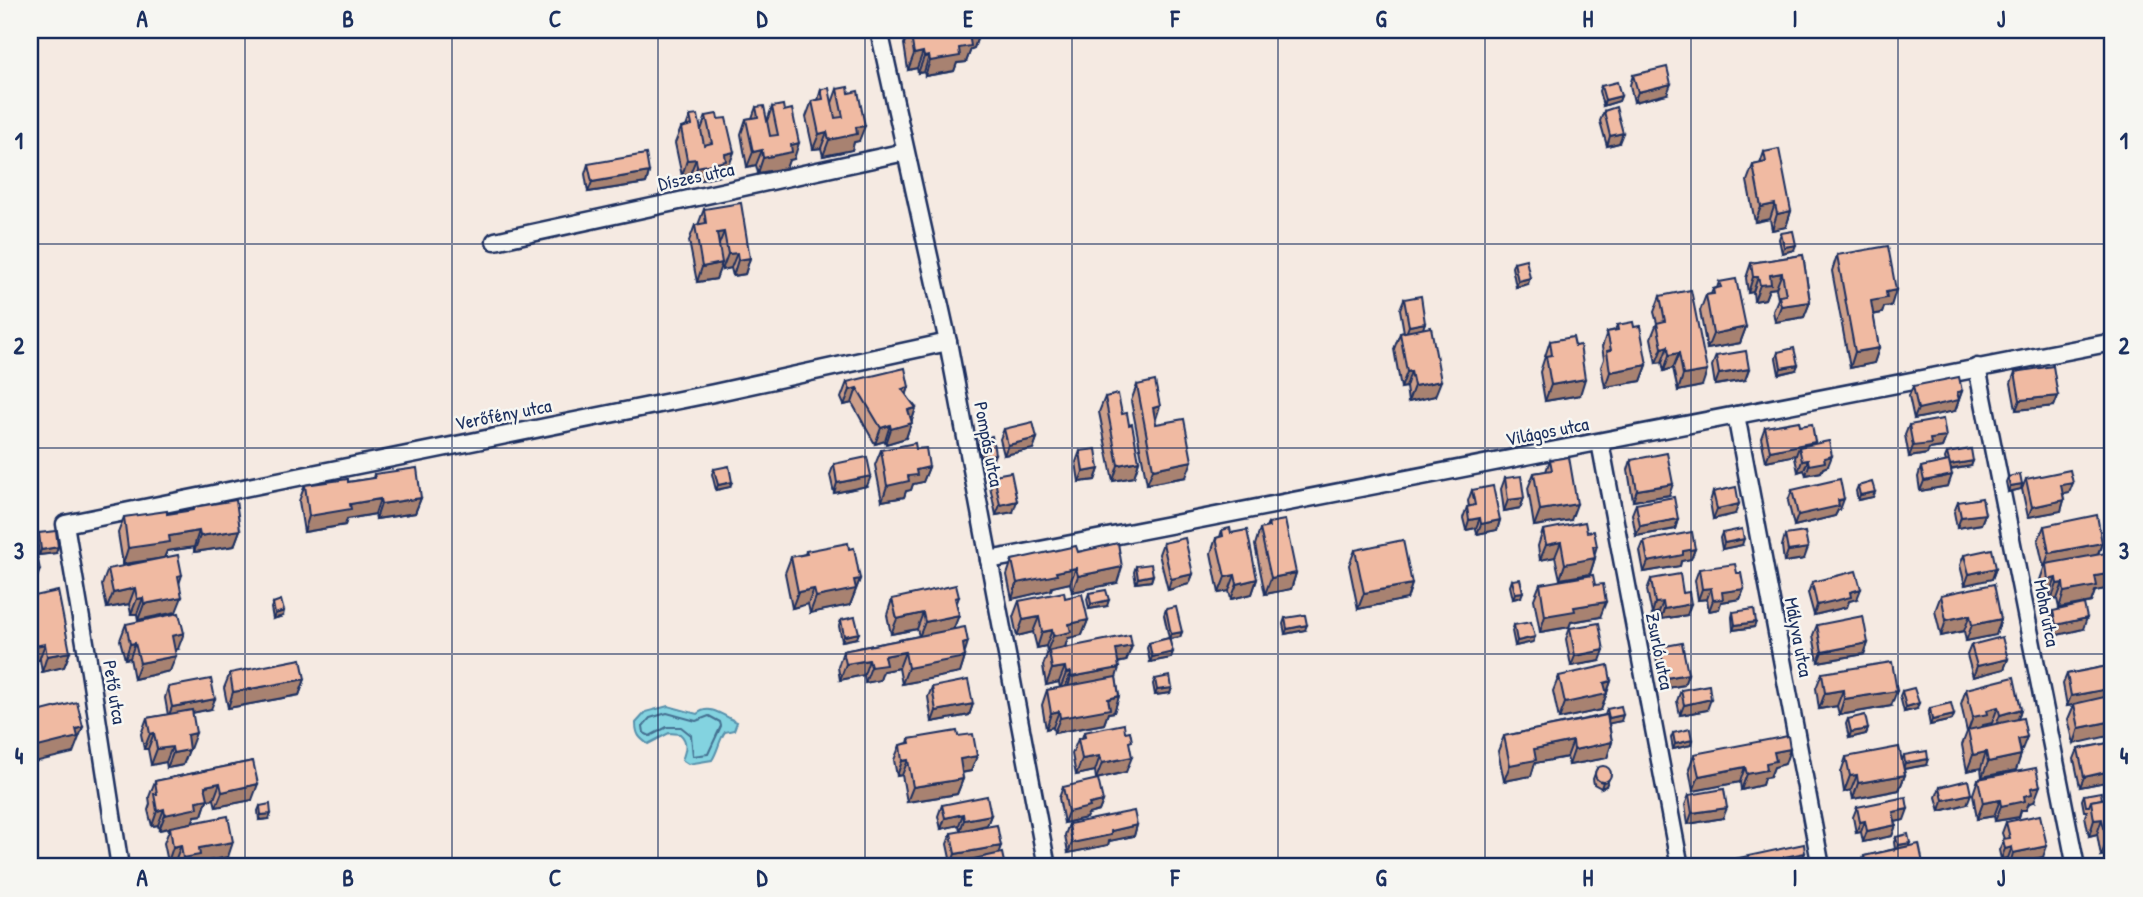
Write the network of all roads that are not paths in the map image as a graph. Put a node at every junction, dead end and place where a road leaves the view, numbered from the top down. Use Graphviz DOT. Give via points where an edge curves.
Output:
graph roads {
  1 [pos="879,30"];
  2 [pos="905,152"];
  3 [pos="495,241"];
  4 [pos="948,342"];
  5 [pos="2113,342"];
  6 [pos="1977,367"];
  7 [pos="1736,415"];
  8 [pos="1600,442"];
  9 [pos="65,524"];
  10 [pos="989,560"];
  11 [pos="120,867"];
  12 [pos="1047,867"];
  13 [pos="1679,867"];
  14 [pos="1821,867"];
  15 [pos="2076,867"];
  1 -- 2 [label="street, Pompás utca"];
  2 -- 3 [label="street, Díszes utca"];
  2 -- 4 [label="street, Pompás utca"];
  4 -- 9 [label="street, Verőfény utca"];
  4 -- 10 [label="street, Pompás utca"];
  5 -- 6 [label="street, Világos utca"];
  6 -- 7 [label="street, Világos utca"];
  6 -- 15 [label="street, Moha utca"];
  7 -- 8 [label="street, Világos utca"];
  7 -- 14 [label="street, Mályva utca"];
  8 -- 10 [label="street, Világos utca"];
  8 -- 13 [label="street, Zsurló utca"];
  9 -- 11 [label="street, Pető utca"];
  10 -- 12 [label="street, Pompás utca"];
}
